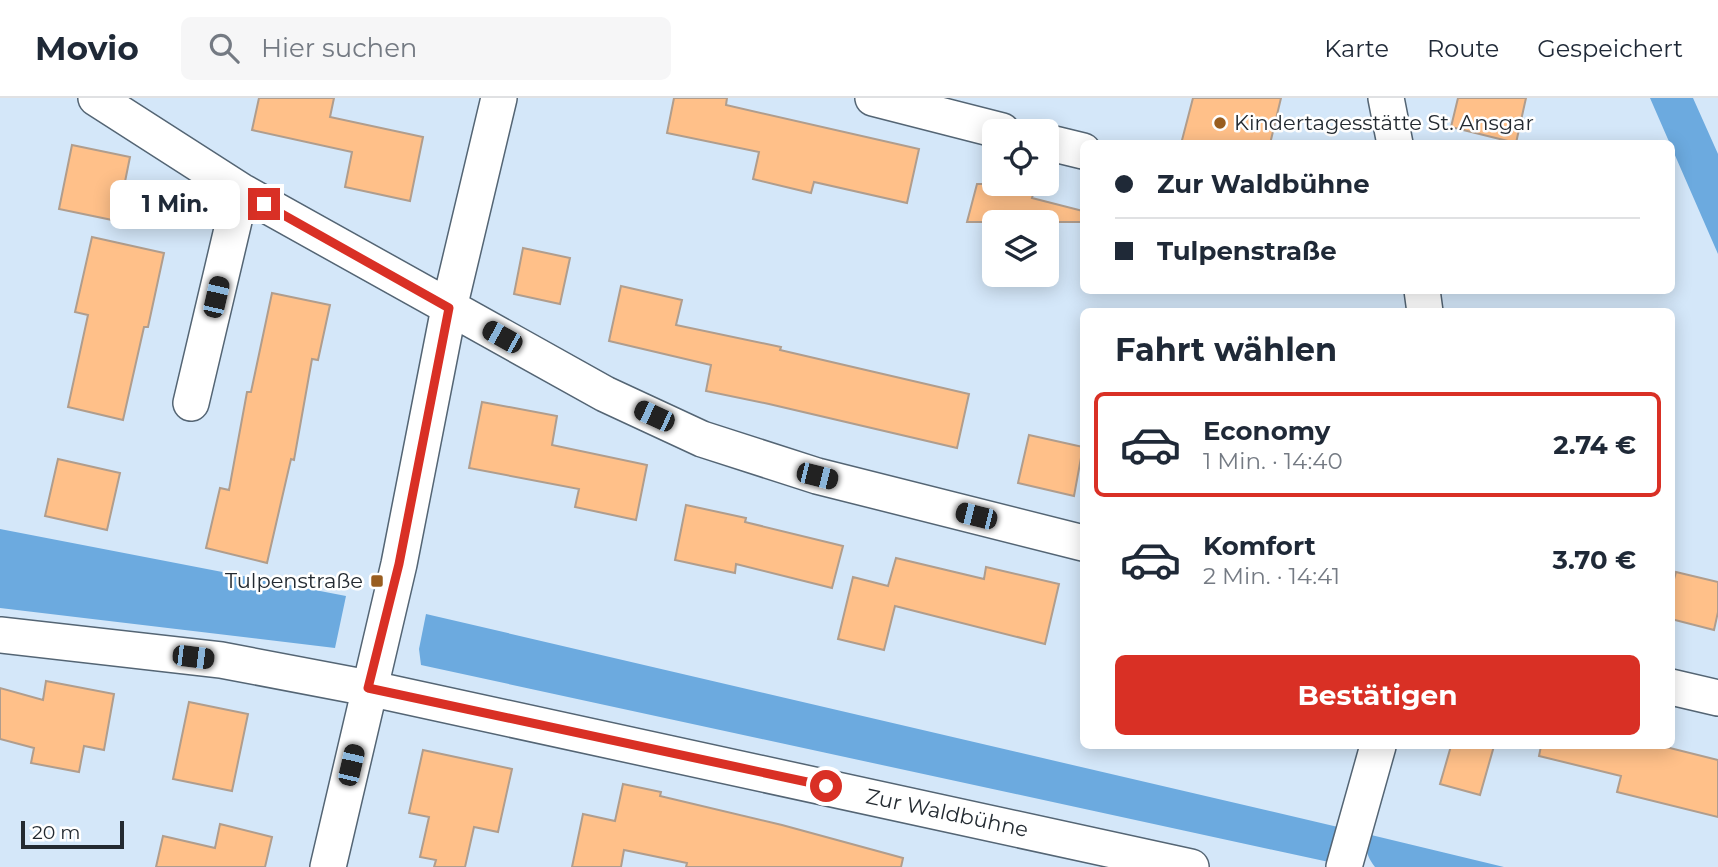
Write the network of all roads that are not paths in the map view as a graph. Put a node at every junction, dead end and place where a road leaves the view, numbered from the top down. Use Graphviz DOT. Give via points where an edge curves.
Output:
graph roads {
  1 [pos="96,98"];
  2 [pos="499,98"];
  3 [pos="873,98"];
  4 [pos="1386,98"];
  5 [pos="982,126"];
  6 [pos="1394,140"];
  7 [pos="1059,145"];
  8 [pos="1080,150"];
  9 [pos="241,191"];
  10 [pos="449,308"];
  11 [pos="191,403"];
  12 [pos="1080,542"];
  13 [pos="0,635"];
  14 [pos="368,688"];
  15 [pos="1675,688"];
  16 [pos="1718,698"];
  17 [pos="1377,749"];
  18 [pos="328,867"];
  19 [pos="1191,867"];
  20 [pos="1344,867"];
  1 -- 9 [label="street"];
  2 -- 10 [label="street"];
  3 -- 5 [label="street"];
  4 -- 6 [label="street"];
  7 -- 8 [label="street"];
  9 -- 10 [label="street"];
  9 -- 11 [label="street"];
  10 -- 12 [label="street" via="605,394 702,439 817,476"];
  10 -- 14 [label="street" via="399,564"];
  13 -- 14 [label="street, Zur Waldbühne" via="221,660"];
  14 -- 18 [label="street"];
  14 -- 19 [label="street, Zur Waldbühne"];
  15 -- 16 [label="street"];
  17 -- 20 [label="street"];
}
